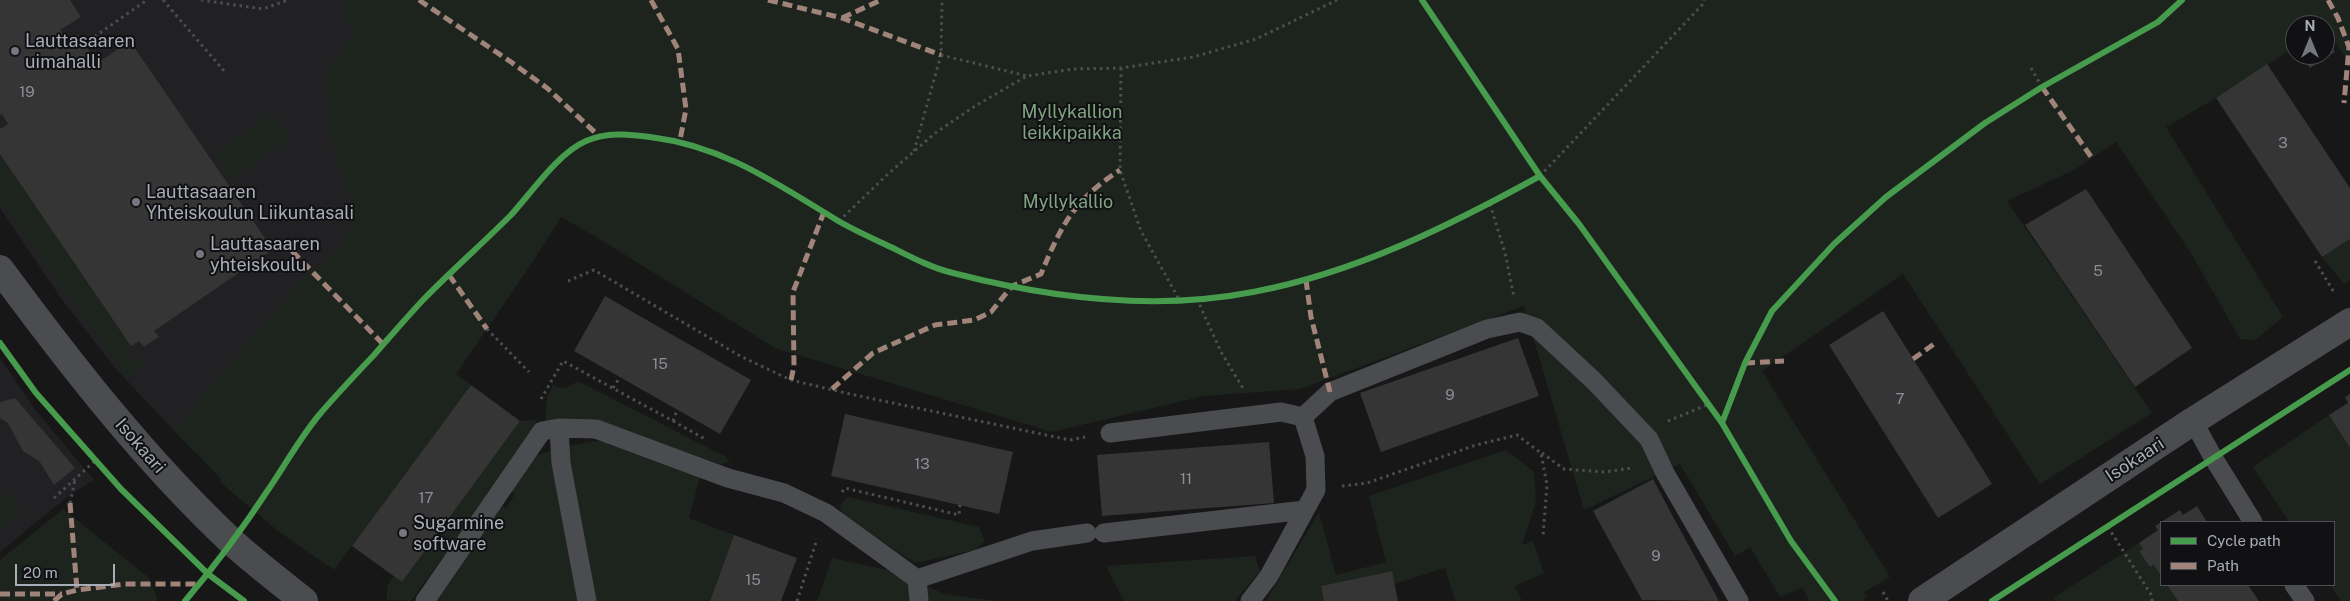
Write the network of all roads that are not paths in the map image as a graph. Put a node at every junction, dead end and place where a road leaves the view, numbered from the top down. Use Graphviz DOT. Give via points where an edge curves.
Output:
graph roads {
  1 [pos="0,269"];
  2 [pos="2350,322"];
  3 [pos="1303,417"];
  4 [pos="2193,421"];
  5 [pos="559,428"];
  6 [pos="1110,433"];
  7 [pos="1305,510"];
  8 [pos="2252,521"];
  9 [pos="917,579"];
  10 [pos="2295,586"];
  11 [pos="304,601"];
  12 [pos="424,601"];
  13 [pos="587,601"];
  14 [pos="919,601"];
  15 [pos="1250,601"];
  16 [pos="1739,601"];
  17 [pos="1922,601"];
  18 [pos="2304,601"];
  1 -- 11 [label="street, Isokaari" via="79,374 170,479 231,541"];
  2 -- 4 [label="street, Isokaari"];
  3 -- 6 [label="lane" via="1281,412"];
  3 -- 7 [label="lane" via="1315,456 1316,490"];
  3 -- 16 [label="lane" via="1330,392 1487,330 1520,322 1537,328 1594,380 1649,439 1665,473"];
  4 -- 8 [label="lane"];
  4 -- 17 [label="street, Isokaari"];
  5 -- 9 [label="lane" via="596,429 728,478 784,493 826,513"];
  5 -- 12 [label="lane" via="542,431"];
  5 -- 13 [label="lane" via="561,463"];
  7 -- 9 [label="lane" via="1032,541"];
  7 -- 15 [label="lane" via="1269,576"];
  9 -- 14 [label="lane"];
  10 -- 18 [label="lane"];
}
